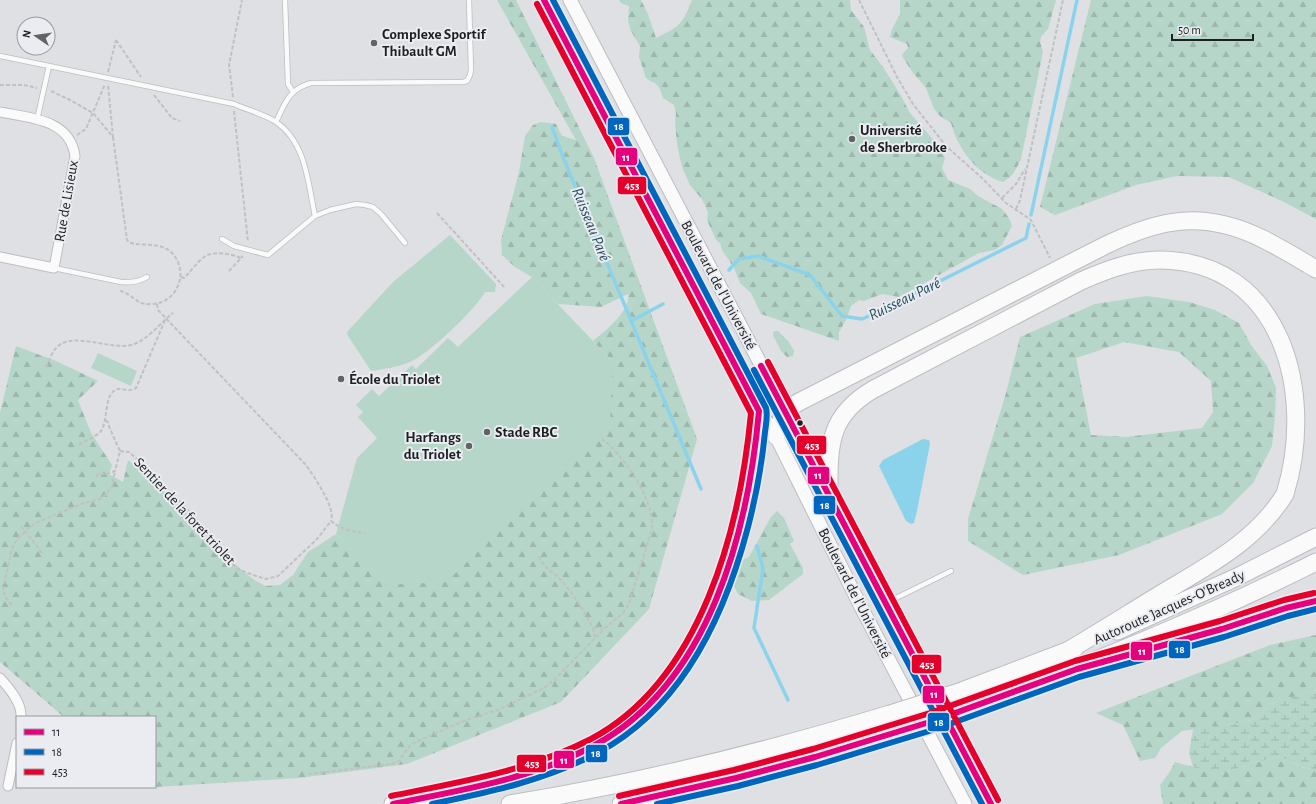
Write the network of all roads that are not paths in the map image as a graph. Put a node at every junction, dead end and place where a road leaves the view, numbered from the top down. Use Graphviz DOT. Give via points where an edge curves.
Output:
graph roads {
  1 [pos="285,0"];
  2 [pos="469,0"];
  3 [pos="544,0"];
  4 [pos="570,0"];
  5 [pos="0,56"];
  6 [pos="48,66"];
  7 [pos="293,92"];
  8 [pos="0,112"];
  9 [pos="37,120"];
  10 [pos="276,122"];
  11 [pos="315,216"];
  12 [pos="222,239"];
  13 [pos="404,243"];
  14 [pos="0,257"];
  15 [pos="54,268"];
  16 [pos="1316,269"];
  17 [pos="148,277"];
  18 [pos="1308,382"];
  19 [pos="759,411"];
  20 [pos="784,411"];
  21 [pos="1311,412"];
  22 [pos="776,436"];
  23 [pos="829,496"];
  24 [pos="1316,537"];
  25 [pos="1316,562"];
  26 [pos="951,571"];
  27 [pos="1316,601"];
  28 [pos="885,603"];
  29 [pos="1064,653"];
  30 [pos="1078,669"];
  31 [pos="0,678"];
  32 [pos="21,716"];
  33 [pos="16,748"];
  34 [pos="8,786"];
  35 [pos="393,804"];
  36 [pos="510,804"];
  37 [pos="621,804"];
  38 [pos="965,804"];
  39 [pos="991,804"];
  1 -- 7 [label="lane" via="288,84"];
  2 -- 7 [label="lane" via="471,70 467,81 311,83"];
  3 -- 19 [label="main road, Boulevard de l'Université"];
  4 -- 20 [label="main road, Boulevard de l'Université"];
  5 -- 6 [label="lane"];
  6 -- 9 [label="lane"];
  6 -- 10 [label="lane" via="234,104"];
  7 -- 10 [label="lane"];
  8 -- 9 [label="street, Rue de Lisieux"];
  9 -- 15 [label="street, Rue de Lisieux" via="58,127 74,147 74,161"];
  10 -- 11 [label="lane" via="292,137 300,152"];
  11 -- 12 [label="lane" via="268,255 246,250"];
  11 -- 13 [label="lane" via="351,205 365,205 381,214"];
  14 -- 15 [label="street"];
  15 -- 17 [label="lane" via="131,283"];
  16 -- 20 [label="highway" via="1265,240 1237,228 1183,220 1161,223 1133,232 1056,270"];
  18 -- 23 [label="highway" via="1301,357 1290,334 1274,312 1250,290 1220,273 1195,265 1160,260 1128,264 1077,283 859,399 844,413 833,435 829,454"];
  19 -- 22 [label="main road, Boulevard de l'Université"];
  19 -- 35 [label="highway" via="748,493 726,571 696,641 680,668 660,692 637,715 611,735 563,761 492,783"];
  20 -- 22 [label="highway"];
  20 -- 23 [label="main road, Boulevard de l'Université"];
  21 -- 29 [label="highway" via="1307,443 1295,477 1280,502 1259,526 1212,563"];
  22 -- 38 [label="main road, Boulevard de l'Université" via="861,607"];
  23 -- 28 [label="main road, Boulevard de l'Université"];
  24 -- 29 [label="highway, Autoroute Jacques-O'Bready" via="1189,600"];
  25 -- 30 [label="highway, Autoroute Jacques-O'Bready" via="1206,614"];
  26 -- 28 [label="lane"];
  27 -- 30 [label="highway"];
  28 -- 39 [label="main road, Boulevard de l'Université"];
  29 -- 36 [label="highway, Autoroute Jacques-O'Bready, bridge" via="962,691 779,746 703,766 601,788"];
  30 -- 37 [label="highway, Autoroute Jacques-O'Bready, bridge" via="899,732 769,769"];
  31 -- 32 [label="street" via="18,702"];
  33 -- 34 [label="street"];
}
